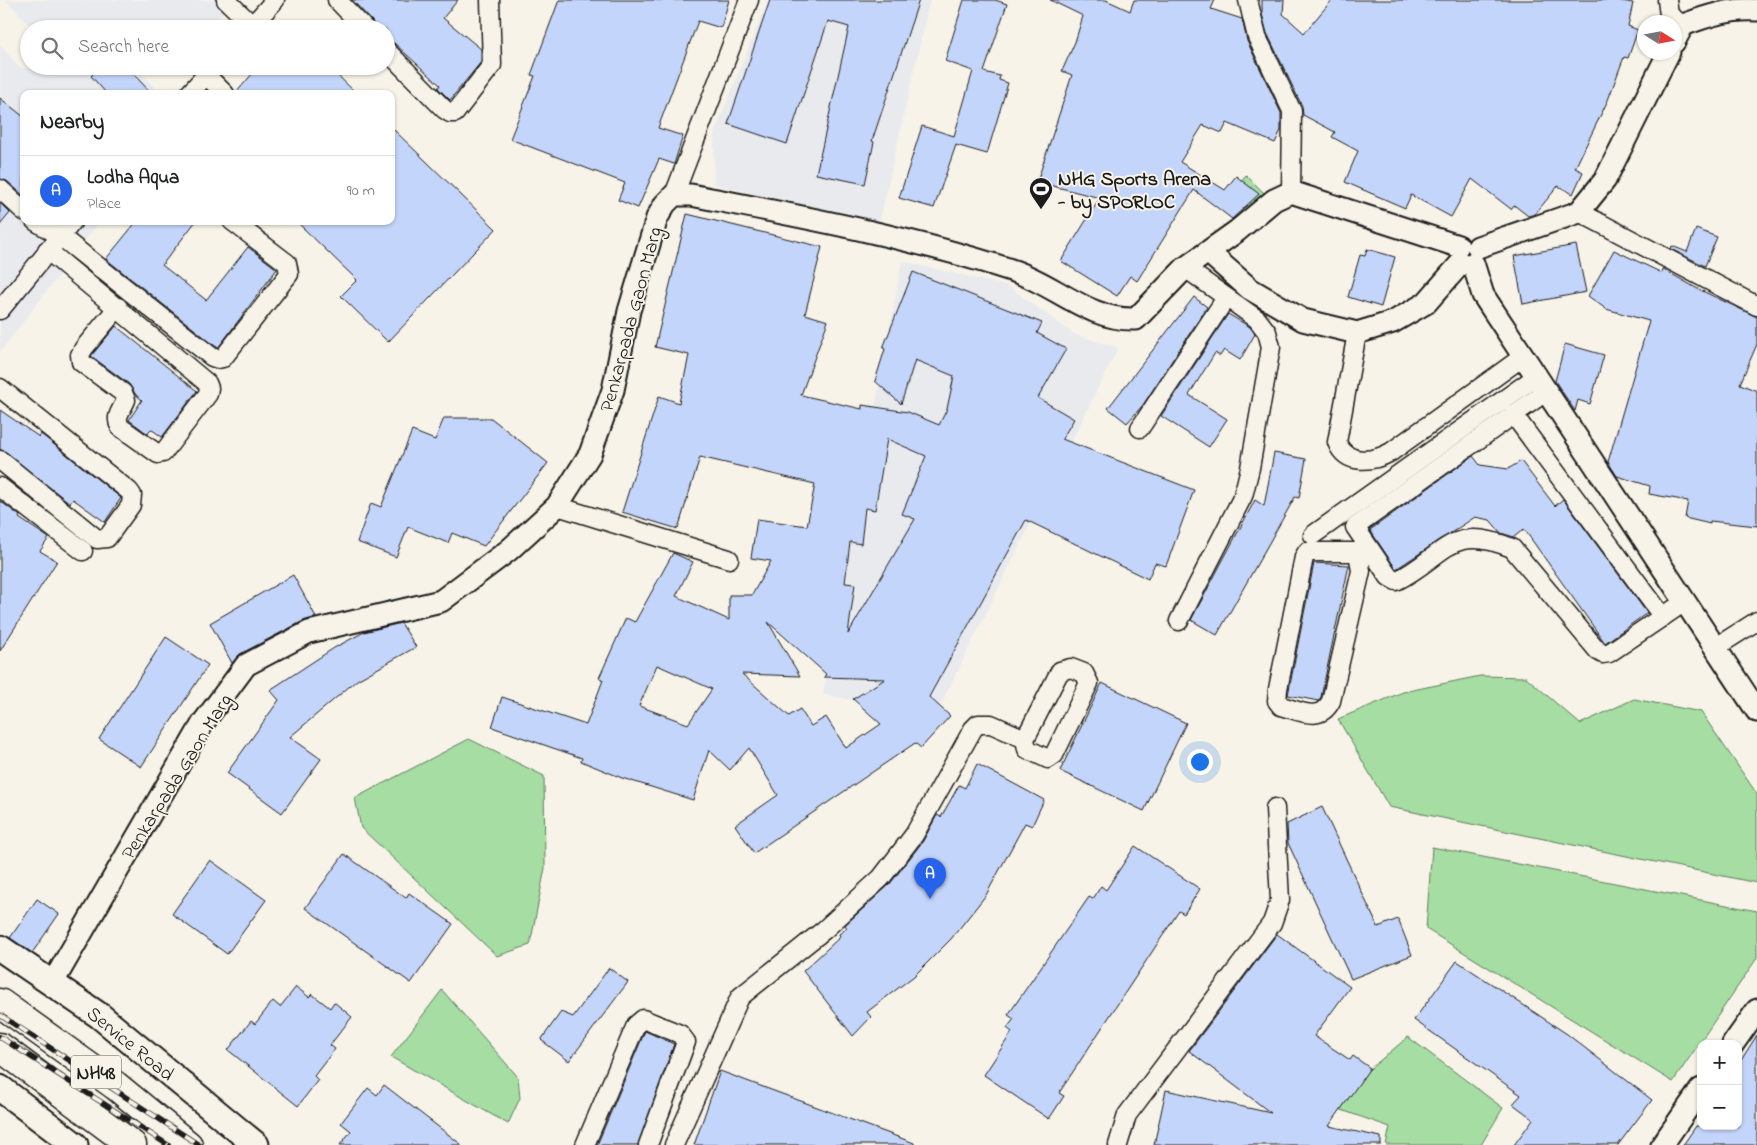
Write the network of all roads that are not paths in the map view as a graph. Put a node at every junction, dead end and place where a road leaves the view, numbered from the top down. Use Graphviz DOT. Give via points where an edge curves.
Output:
graph roads {
  1 [pos="226,0"];
  2 [pos="275,0"];
  3 [pos="337,0"];
  4 [pos="490,0"];
  5 [pos="749,0"];
  6 [pos="1248,0"];
  7 [pos="1667,0"];
  8 [pos="1757,10"];
  9 [pos="1669,15"];
  10 [pos="244,20"];
  11 [pos="256,20"];
  12 [pos="356,20"];
  13 [pos="1682,31"];
  14 [pos="395,59"];
  15 [pos="1665,60"];
  16 [pos="206,75"];
  17 [pos="213,75"];
  18 [pos="192,90"];
  19 [pos="222,90"];
  20 [pos="0,189"];
  21 [pos="1291,192"];
  22 [pos="674,195"];
  23 [pos="20,207"];
  24 [pos="1579,212"];
  25 [pos="41,225"];
  26 [pos="70,225"];
  27 [pos="237,225"];
  28 [pos="60,236"];
  29 [pos="47,250"];
  30 [pos="1208,252"];
  31 [pos="1467,255"];
  32 [pos="1185,268"];
  33 [pos="1226,298"];
  34 [pos="1757,306"];
  35 [pos="118,307"];
  36 [pos="0,310"];
  37 [pos="1357,333"];
  38 [pos="1524,356"];
  39 [pos="1542,383"];
  40 [pos="0,388"];
  41 [pos="1513,414"];
  42 [pos="1140,428"];
  43 [pos="1463,428"];
  44 [pos="1473,443"];
  45 [pos="1391,452"];
  46 [pos="0,460"];
  47 [pos="1403,470"];
  48 [pos="0,488"];
  49 [pos="557,506"];
  50 [pos="1342,513"];
  51 [pos="1355,527"];
  52 [pos="1313,535"];
  53 [pos="83,551"];
  54 [pos="1358,552"];
  55 [pos="730,559"];
  56 [pos="1686,601"];
  57 [pos="1663,617"];
  58 [pos="1179,621"];
  59 [pos="1757,621"];
  60 [pos="1716,647"];
  61 [pos="1757,711"];
  62 [pos="1025,739"];
  63 [pos="1275,808"];
  64 [pos="0,948"];
  65 [pos="52,984"];
  66 [pos="0,1003"];
  67 [pos="1757,1010"];
  68 [pos="1736,1040"];
  69 [pos="0,1046"];
  70 [pos="0,1088"];
  71 [pos="1697,1095"];
  72 [pos="75,1145"];
  73 [pos="132,1145"];
  74 [pos="188,1145"];
  75 [pos="256,1145"];
  76 [pos="585,1145"];
  77 [pos="648,1145"];
  78 [pos="674,1145"];
  79 [pos="1118,1145"];
  80 [pos="1662,1145"];
  1 -- 10 [label="street"];
  2 -- 11 [label="street"];
  3 -- 12 [label="street"];
  4 -- 14 [label="street" via="492,65 455,113 444,109"];
  5 -- 22 [label="street"];
  6 -- 21 [label="street" via="1256,37 1292,111"];
  7 -- 9 [label="street"];
  8 -- 13 [label="street" via="1712,14"];
  15 -- 24 [label="street" via="1606,180"];
  16 -- 18 [label="street"];
  17 -- 19 [label="street"];
  20 -- 23 [label="street"];
  21 -- 30 [label="street" via="1274,200"];
  21 -- 31 [label="street"];
  22 -- 32 [label="street" via="691,195 818,220 1013,270 1102,316 1121,320 1136,319"];
  22 -- 49 [label="street, Penkarpada Gaon Marg" via="658,218 629,311 613,390 590,454"];
  24 -- 31 [label="street"];
  24 -- 34 [label="street"];
  25 -- 28 [label="street"];
  26 -- 28 [label="street"];
  27 -- 28 [label="street" via="287,263 289,274 223,358 218,359"];
  28 -- 29 [label="street"];
  29 -- 35 [label="street"];
  29 -- 36 [label="street"];
  30 -- 32 [label="street"];
  30 -- 37 [label="street" via="1250,289 1303,320"];
  31 -- 37 [label="street" via="1426,303 1393,322"];
  31 -- 38 [label="street" via="1484,295"];
  32 -- 33 [label="street"];
  33 -- 42 [label="street"];
  33 -- 58 [label="street" via="1257,319 1267,332 1271,347 1243,496"];
  35 -- 35 [label="street" via="209,388 208,394 163,453 158,454 120,427 118,414 126,400 123,393 81,362 84,348"];
  37 -- 45 [label="street" via="1337,442 1346,455 1365,460 1377,459"];
  38 -- 39 [label="street"];
  38 -- 45 [label="street"];
  39 -- 41 [label="street"];
  39 -- 43 [label="street"];
  39 -- 56 [label="street"];
  40 -- 46 [label="street" via="129,491 131,505 107,538 97,539"];
  41 -- 44 [label="street"];
  41 -- 57 [label="street"];
  43 -- 44 [label="street"];
  43 -- 47 [label="street"];
  44 -- 51 [label="street"];
  45 -- 47 [label="street"];
  47 -- 50 [label="street"];
  48 -- 53 [label="street"];
  49 -- 55 [label="street"];
  49 -- 65 [label="street, Penkarpada Gaon Marg" via="509,550 441,600 309,632 246,665 203,723"];
  50 -- 51 [label="street"];
  50 -- 52 [label="street"];
  50 -- 54 [label="street"];
  51 -- 57 [label="street" via="1396,581 1457,540 1492,540 1512,548 1603,654"];
  54 -- 54 [label="street" via="1307,552 1304,557 1278,689 1277,701 1281,706 1318,715 1326,711 1361,571"];
  56 -- 57 [label="street"];
  56 -- 60 [label="street"];
  59 -- 60 [label="street"];
  60 -- 61 [label="street"];
  62 -- 62 [label="street" via="1060,672 1071,668 1084,673 1089,683 1054,755 1048,758 1028,749"];
  62 -- 78 [label="street" via="991,724 978,724 914,835 882,878 824,930 740,997"];
  63 -- 79 [label="street" via="1278,910 1126,1115"];
  64 -- 65 [label="main road, Service Road"];
  65 -- 75 [label="main road, Service Road" via="100,1016"];
  66 -- 74 [label="highway, NH48" via="116,1086"];
  67 -- 68 [label="street"];
  69 -- 73 [label="highway, NH48"];
  70 -- 72 [label="main road"];
  71 -- 80 [label="street"];
  76 -- 77 [label="street" via="636,1024 642,1019 680,1034 686,1042"];
}
